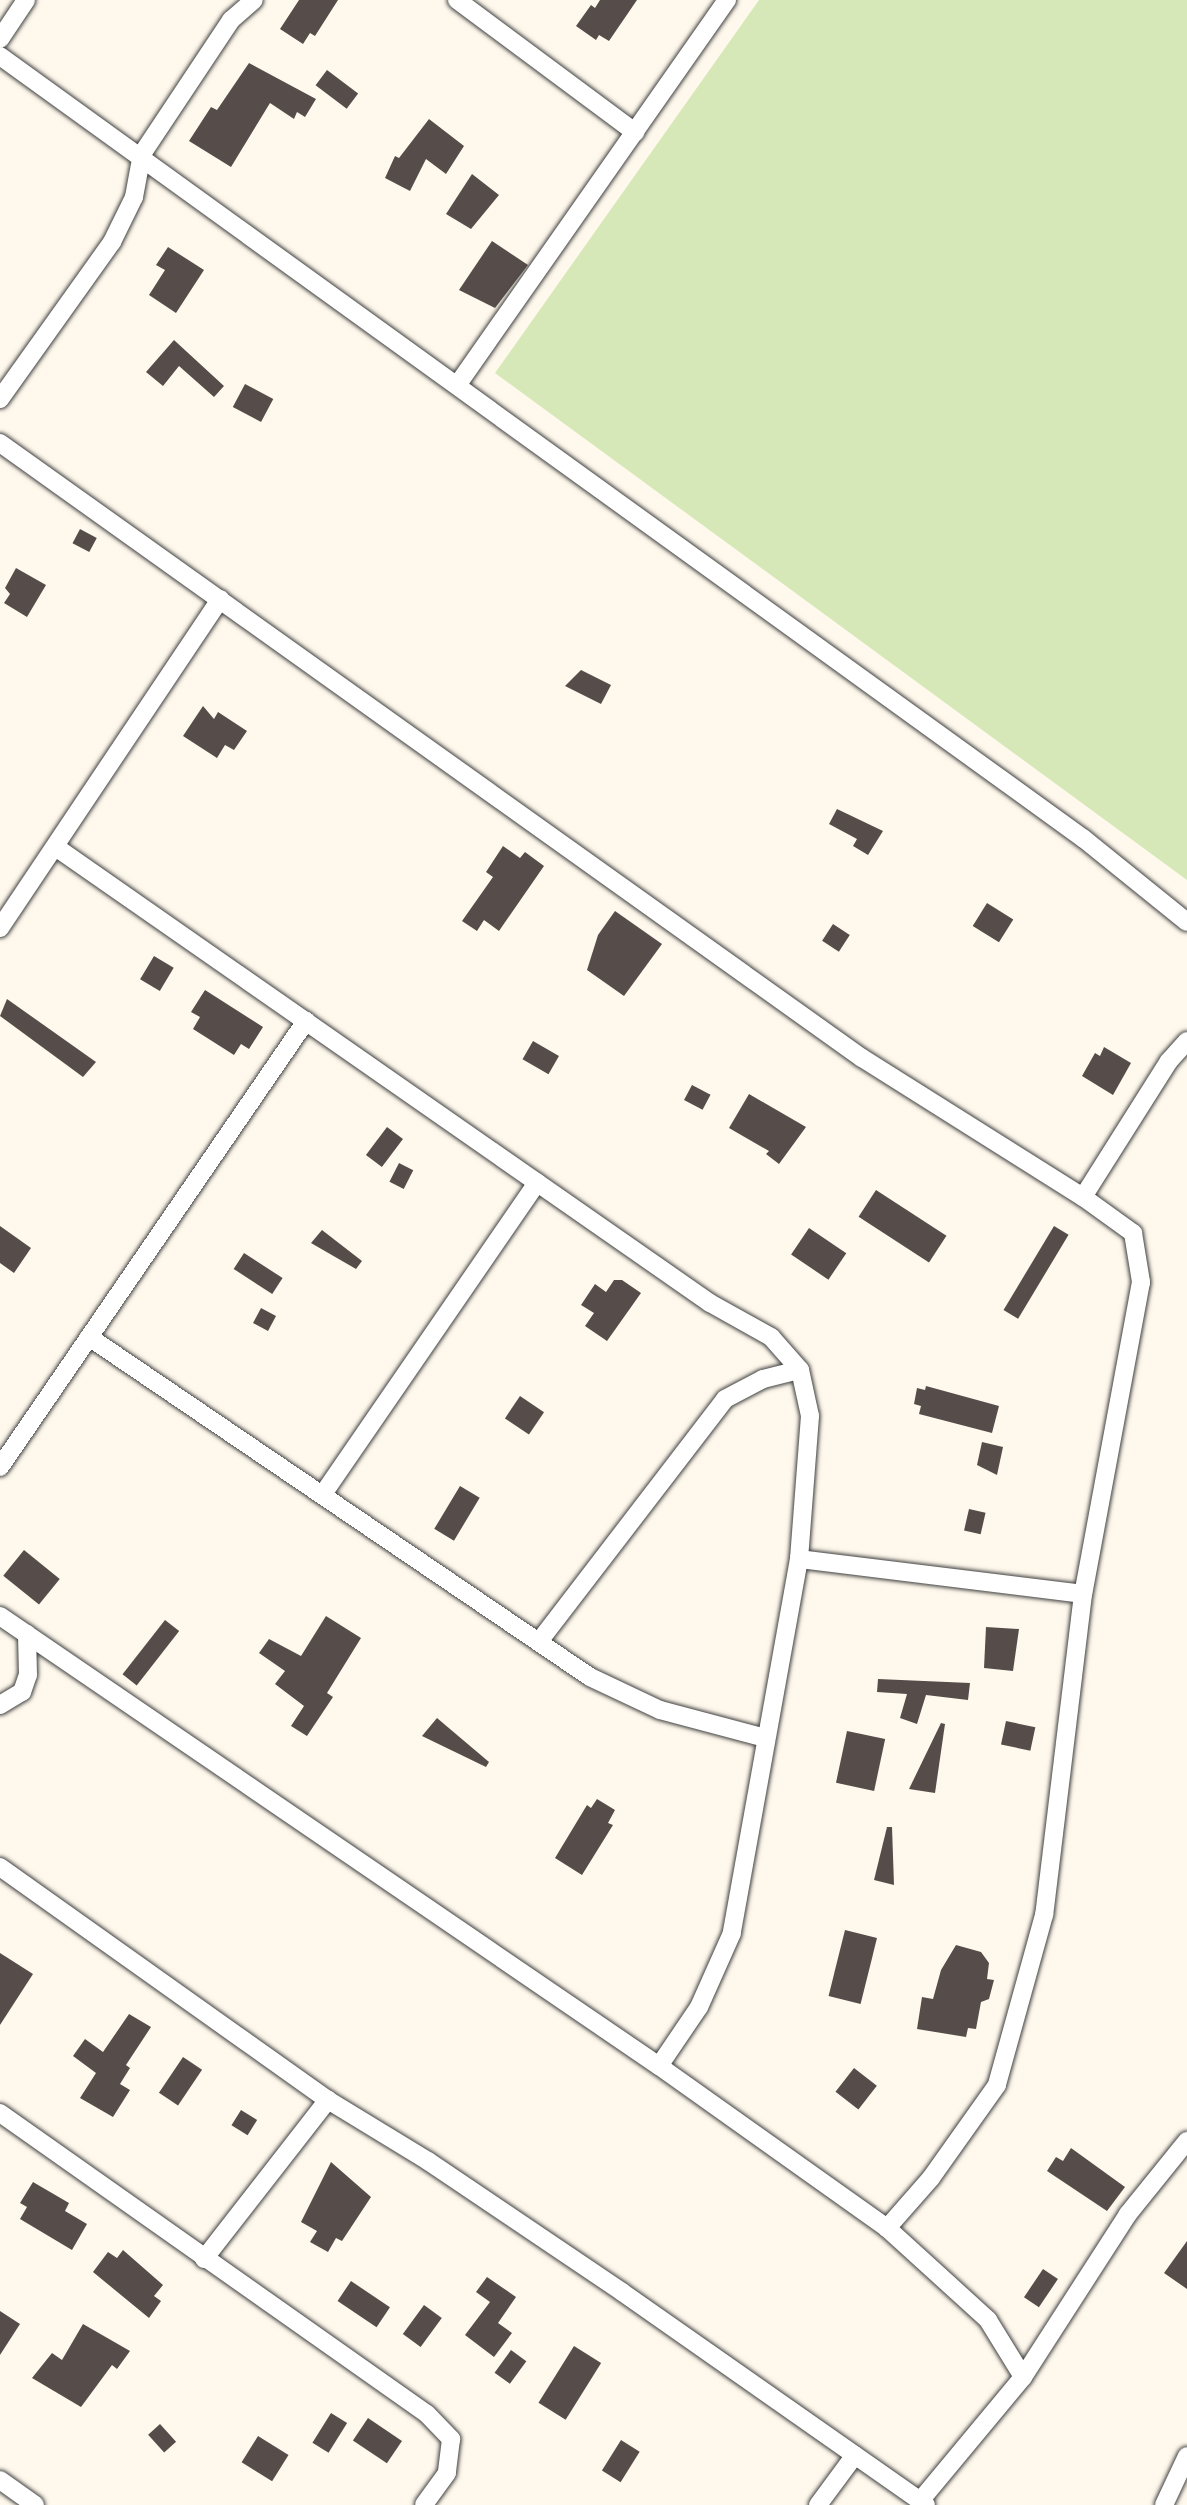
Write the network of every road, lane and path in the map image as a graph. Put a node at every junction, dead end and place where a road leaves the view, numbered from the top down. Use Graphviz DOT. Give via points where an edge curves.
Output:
graph roads {
  1 [pos="26,0"];
  2 [pos="254,0"];
  3 [pos="457,0"];
  4 [pos="727,0"];
  5 [pos="0,39"];
  6 [pos="0,56"];
  7 [pos="635,132"];
  8 [pos="142,155"];
  9 [pos="458,384"];
  10 [pos="0,399"];
  11 [pos="0,443"];
  12 [pos="220,599"];
  13 [pos="57,848"];
  14 [pos="1187,922"];
  15 [pos="0,928"];
  16 [pos="306,1021"];
  17 [pos="1187,1041"];
  18 [pos="537,1183"];
  19 [pos="1083,1197"];
  20 [pos="89,1337"];
  21 [pos="800,1370"];
  22 [pos="0,1467"];
  23 [pos="323,1494"];
  24 [pos="799,1559"];
  25 [pos="1083,1594"];
  26 [pos="0,1616"];
  27 [pos="27,1634"];
  28 [pos="541,1639"];
  29 [pos="0,1705"];
  30 [pos="765,1738"];
  31 [pos="0,1867"];
  32 [pos="659,2066"];
  33 [pos="328,2100"];
  34 [pos="0,2113"];
  35 [pos="1187,2141"];
  36 [pos="887,2228"];
  37 [pos="204,2259"];
  38 [pos="1023,2377"];
  39 [pos="855,2455"];
  40 [pos="1186,2460"];
  41 [pos="0,2480"];
  42 [pos="923,2503"];
  43 [pos="35,2505"];
  44 [pos="424,2505"];
  45 [pos="818,2505"];
  46 [pos="1164,2505"];
  1 -- 5 [label="street"];
  2 -- 8 [label="street" via="231,20"];
  3 -- 7 [label="street"];
  4 -- 7 [label="street"];
  6 -- 8 [label="street"];
  7 -- 9 [label="street"];
  8 -- 9 [label="street"];
  8 -- 10 [label="street" via="134,197 112,242"];
  9 -- 14 [label="street" via="1084,839"];
  11 -- 12 [label="street"];
  12 -- 13 [label="street"];
  12 -- 19 [label="street" via="862,1058"];
  13 -- 15 [label="street"];
  13 -- 16 [label="street"];
  16 -- 18 [label="street"];
  16 -- 20 [label="street"];
  17 -- 19 [label="street" via="1169,1061"];
  18 -- 21 [label="street" via="710,1303 771,1337"];
  18 -- 23 [label="street"];
  19 -- 25 [label="street" via="1133,1233 1141,1282"];
  20 -- 22 [label="street"];
  20 -- 23 [label="street"];
  21 -- 24 [label="street" via="810,1416"];
  21 -- 28 [label="street" via="763,1379 725,1398"];
  23 -- 28 [label="street"];
  24 -- 25 [label="street"];
  24 -- 30 [label="street"];
  25 -- 36 [label="street" via="1044,1915 997,2085 931,2178"];
  26 -- 27 [label="street"];
  27 -- 29 [label="street" via="28,1675 23,1692"];
  27 -- 32 [label="street"];
  28 -- 30 [label="street" via="590,1677 660,1710"];
  30 -- 32 [label="street" via="732,1933 699,2007"];
  31 -- 33 [label="street"];
  32 -- 36 [label="street"];
  33 -- 37 [label="street"];
  33 -- 39 [label="street" via="440,2169"];
  34 -- 37 [label="street"];
  35 -- 38 [label="street" via="1128,2214"];
  36 -- 38 [label="street" via="988,2320"];
  37 -- 44 [label="street" via="427,2414 451,2439 447,2473"];
  38 -- 42 [label="street"];
  39 -- 42 [label="street"];
  39 -- 45 [label="street"];
  40 -- 46 [label="street"];
  41 -- 43 [label="street"];
}
